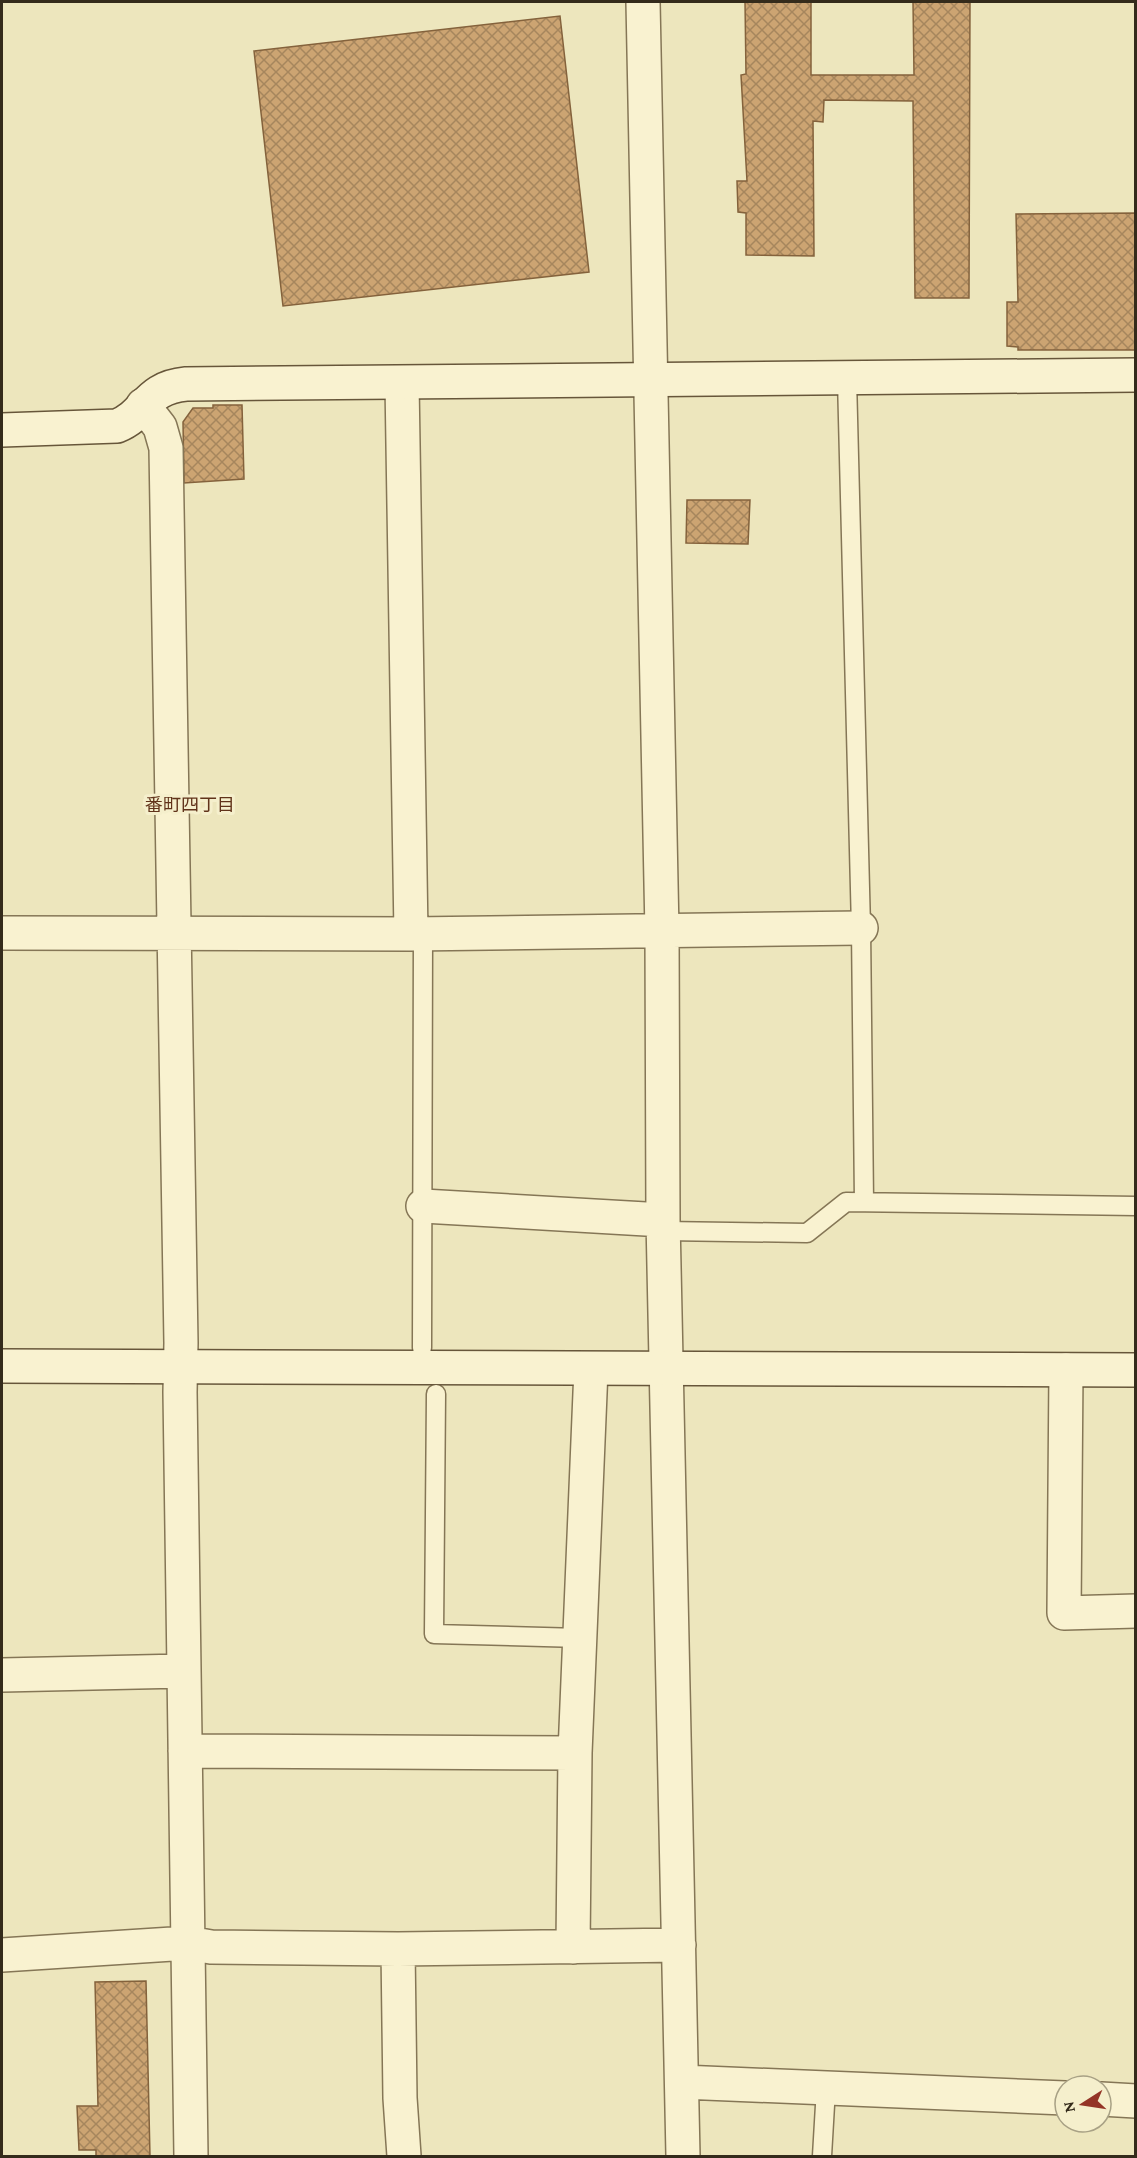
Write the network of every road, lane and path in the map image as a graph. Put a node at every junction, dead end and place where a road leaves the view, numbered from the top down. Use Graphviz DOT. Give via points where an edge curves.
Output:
graph roads {
  1 [pos="643,2"];
  2 [pos="1136,375"];
  3 [pos="847,378"];
  4 [pos="650,381"];
  5 [pos="402,383"];
  6 [pos="143,405"];
  7 [pos="2,430"];
  8 [pos="861,928"];
  9 [pos="662,932"];
  10 [pos="2,933"];
  11 [pos="175,933"];
  12 [pos="417,933"];
  13 [pos="864,1202"];
  14 [pos="423,1206"];
  15 [pos="1136,1206"];
  16 [pos="663,1226"];
  17 [pos="422,1348"];
  18 [pos="2,1366"];
  19 [pos="179,1367"];
  20 [pos="591,1369"];
  21 [pos="666,1369"];
  22 [pos="1066,1370"];
  23 [pos="1136,1371"];
  24 [pos="436,1394"];
  25 [pos="1136,1611"];
  26 [pos="580,1638"];
  27 [pos="183,1671"];
  28 [pos="2,1675"];
  29 [pos="185,1751"];
  30 [pos="575,1753"];
  31 [pos="188,1943"];
  32 [pos="679,1945"];
  33 [pos="573,1947"];
  34 [pos="398,1948"];
  35 [pos="2,1955"];
  36 [pos="682,2082"];
  37 [pos="826,2088"];
  38 [pos="1053,2097"];
  39 [pos="1113,2100"];
  40 [pos="1136,2101"];
  41 [pos="191,2157"];
  42 [pos="404,2157"];
  43 [pos="683,2157"];
  44 [pos="822,2157"];
  1 -- 4 [label="street"];
  2 -- 3 [label="street"];
  3 -- 4 [label="street"];
  3 -- 8 [label="lane"];
  4 -- 5 [label="street"];
  4 -- 9 [label="street"];
  5 -- 6 [label="street" via="186,384 159,391"];
  5 -- 12 [label="street"];
  6 -- 7 [label="street" via="117,426"];
  6 -- 11 [label="street" via="160,427 166,448"];
  8 -- 9 [label="street"];
  8 -- 13 [label="lane"];
  9 -- 12 [label="street"];
  9 -- 16 [label="street"];
  10 -- 11 [label="street"];
  11 -- 12 [label="street"];
  11 -- 19 [label="street"];
  12 -- 14 [label="lane"];
  13 -- 15 [label="lane"];
  13 -- 16 [label="lane" via="846,1202 807,1233"];
  14 -- 16 [label="street"];
  14 -- 17 [label="lane"];
  16 -- 21 [label="street"];
  18 -- 19 [label="street"];
  19 -- 20 [label="street"];
  19 -- 27 [label="street"];
  20 -- 21 [label="street"];
  20 -- 26 [label="street"];
  21 -- 22 [label="street"];
  21 -- 32 [label="street"];
  22 -- 23 [label="street"];
  22 -- 25 [label="street" via="1064,1613"];
  24 -- 26 [label="lane" via="434,1634"];
  26 -- 30 [label="street"];
  27 -- 28 [label="street"];
  27 -- 29 [label="street"];
  29 -- 30 [label="street"];
  29 -- 31 [label="street"];
  30 -- 33 [label="street"];
  31 -- 34 [label="street" via="211,1947"];
  31 -- 35 [label="street"];
  31 -- 41 [label="street"];
  32 -- 33 [label="street"];
  32 -- 36 [label="street"];
  33 -- 34 [label="street"];
  34 -- 42 [label="street"];
  36 -- 37 [label="street"];
  36 -- 43 [label="street"];
  37 -- 38 [label="street"];
  37 -- 44 [label="lane"];
  39 -- 40 [label="street"];
}
